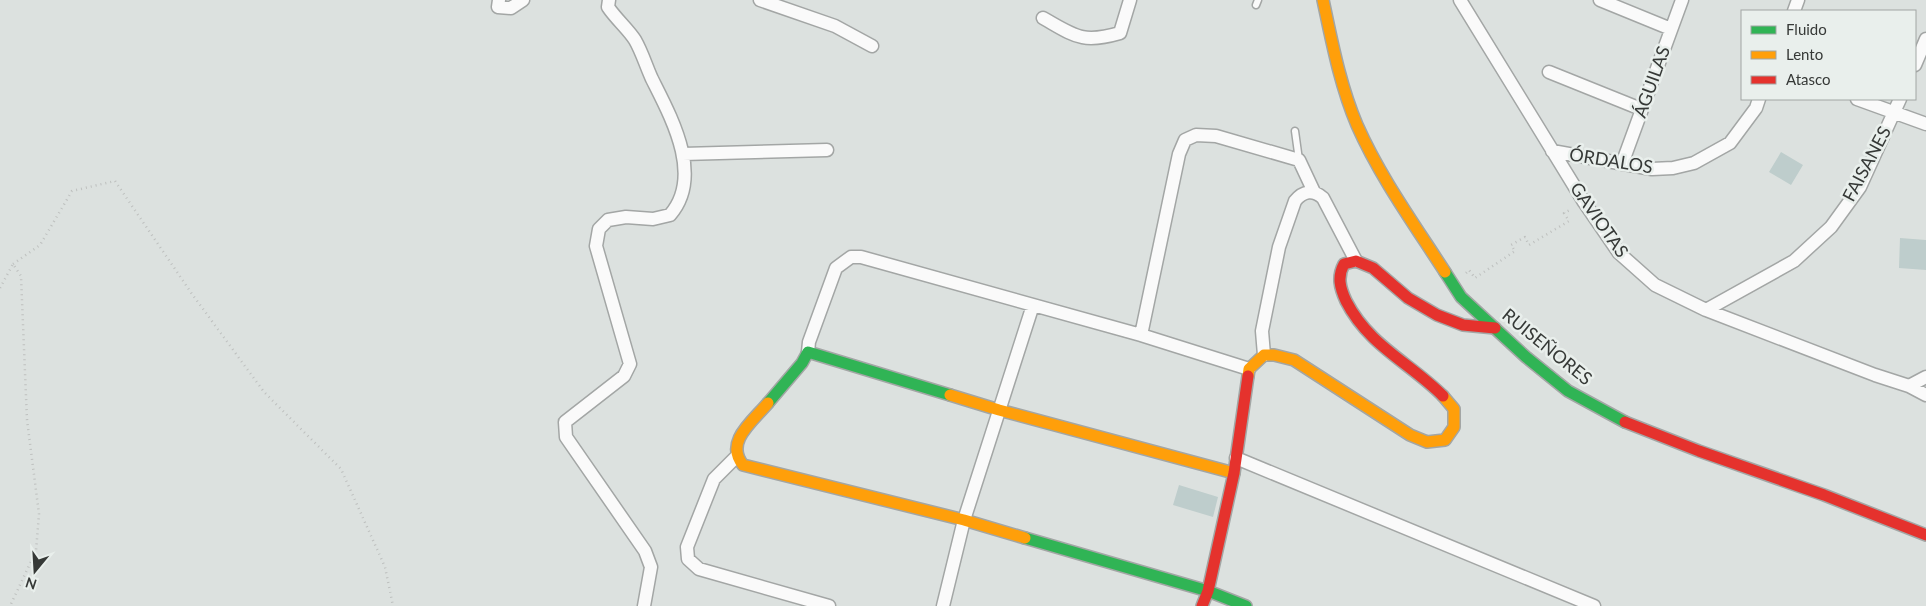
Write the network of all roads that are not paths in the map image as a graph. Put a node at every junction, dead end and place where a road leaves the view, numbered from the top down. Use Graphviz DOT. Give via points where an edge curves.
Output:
graph roads {
  1 [pos="498,0"];
  2 [pos="523,0"];
  3 [pos="609,0"];
  4 [pos="760,0"];
  5 [pos="1130,0"];
  6 [pos="1323,0"];
  7 [pos="1460,0"];
  8 [pos="1600,0"];
  9 [pos="1682,0"];
  10 [pos="1043,18"];
  11 [pos="1671,29"];
  12 [pos="1926,39"];
  13 [pos="872,46"];
  14 [pos="1916,63"];
  15 [pos="1549,72"];
  16 [pos="1760,100"];
  17 [pos="1861,100"];
  18 [pos="1900,100"];
  19 [pos="1641,109"];
  20 [pos="1894,113"];
  21 [pos="1926,124"];
  22 [pos="1295,131"];
  23 [pos="826,150"];
  24 [pos="1552,151"];
  25 [pos="683,154"];
  26 [pos="1299,160"];
  27 [pos="1622,164"];
  28 [pos="1314,192"];
  29 [pos="1356,261"];
  30 [pos="1033,305"];
  31 [pos="1706,310"];
  32 [pos="1495,328"];
  33 [pos="1141,335"];
  34 [pos="808,352"];
  35 [pos="1264,355"];
  36 [pos="1249,369"];
  37 [pos="1926,377"];
  38 [pos="1909,386"];
  39 [pos="1926,395"];
  40 [pos="999,410"];
  41 [pos="736,457"];
  42 [pos="1236,458"];
  43 [pos="1234,473"];
  44 [pos="964,520"];
  45 [pos="1926,535"];
  46 [pos="1208,591"];
  47 [pos="644,606"];
  48 [pos="830,606"];
  49 [pos="943,606"];
  50 [pos="1202,606"];
  51 [pos="1246,606"];
  52 [pos="1594,606"];
  1 -- 2 [label="street" via="498,7 511,8"];
  3 -- 25 [label="street" via="608,8 634,39 674,122"];
  4 -- 13 [label="street" via="835,26"];
  5 -- 10 [label="street" via="1120,33 1100,39 1078,38"];
  6 -- 32 [label="street, RUISEÑORES" via="1338,69 1357,124 1384,175 1461,297"];
  7 -- 24 [label="street, GAVIOTAS"];
  8 -- 11 [label="street"];
  9 -- 11 [label="street, ÁGUILAS"];
  11 -- 19 [label="street, ÁGUILAS"];
  12 -- 14 [label="street"];
  15 -- 19 [label="street"];
  16 -- 27 [label="street, ÓRDALOS" via="1730,143 1694,163 1652,169"];
  17 -- 20 [label="street"];
  18 -- 20 [label="street, FAISANES"];
  19 -- 27 [label="street, ÁGUILAS"];
  20 -- 21 [label="street"];
  20 -- 31 [label="street, FAISANES" via="1860,186 1831,227 1794,261"];
  22 -- 26 [label="lane"];
  23 -- 25 [label="street"];
  24 -- 27 [label="street, ÓRDALOS"];
  24 -- 31 [label="street, GAVIOTAS" via="1619,253 1655,285"];
  25 -- 47 [label="street" via="681,199 670,215 653,219 617,217 608,220 599,230 596,246 630,364 624,376 565,422 566,437 645,551 651,567"];
  26 -- 28 [label="street"];
  26 -- 33 [label="street" via="1216,136 1196,135 1185,140 1179,154"];
  28 -- 29 [label="street" via="1325,202"];
  28 -- 35 [label="street" via="1302,194 1295,201 1279,247 1262,332"];
  29 -- 32 [label="street" via="1373,268 1408,298 1438,315 1463,324"];
  29 -- 35 [label="street" via="1344,264 1338,273 1350,310 1369,336 1437,390 1454,409 1454,427 1445,440 1427,442 1410,435 1294,360"];
  30 -- 33 [label="street"];
  30 -- 34 [label="street" via="861,257 851,257 836,268"];
  30 -- 40 [label="street"];
  31 -- 38 [label="street, GAVIOTAS"];
  32 -- 45 [label="street, RUISEÑORES" via="1568,391 1626,422"];
  33 -- 36 [label="street"];
  34 -- 40 [label="street"];
  34 -- 41 [label="street" via="802,364 734,446"];
  35 -- 36 [label="street"];
  36 -- 42 [label="street"];
  37 -- 38 [label="street"];
  38 -- 39 [label="street, GAVIOTAS"];
  40 -- 43 [label="street"];
  40 -- 44 [label="street"];
  41 -- 44 [label="street" via="743,465"];
  41 -- 48 [label="street" via="714,479 687,547 688,559 699,569"];
  42 -- 43 [label="street"];
  42 -- 52 [label="street"];
  43 -- 46 [label="street"];
  44 -- 46 [label="street"];
  44 -- 49 [label="street"];
  46 -- 50 [label="street"];
  46 -- 51 [label="street"];
}
